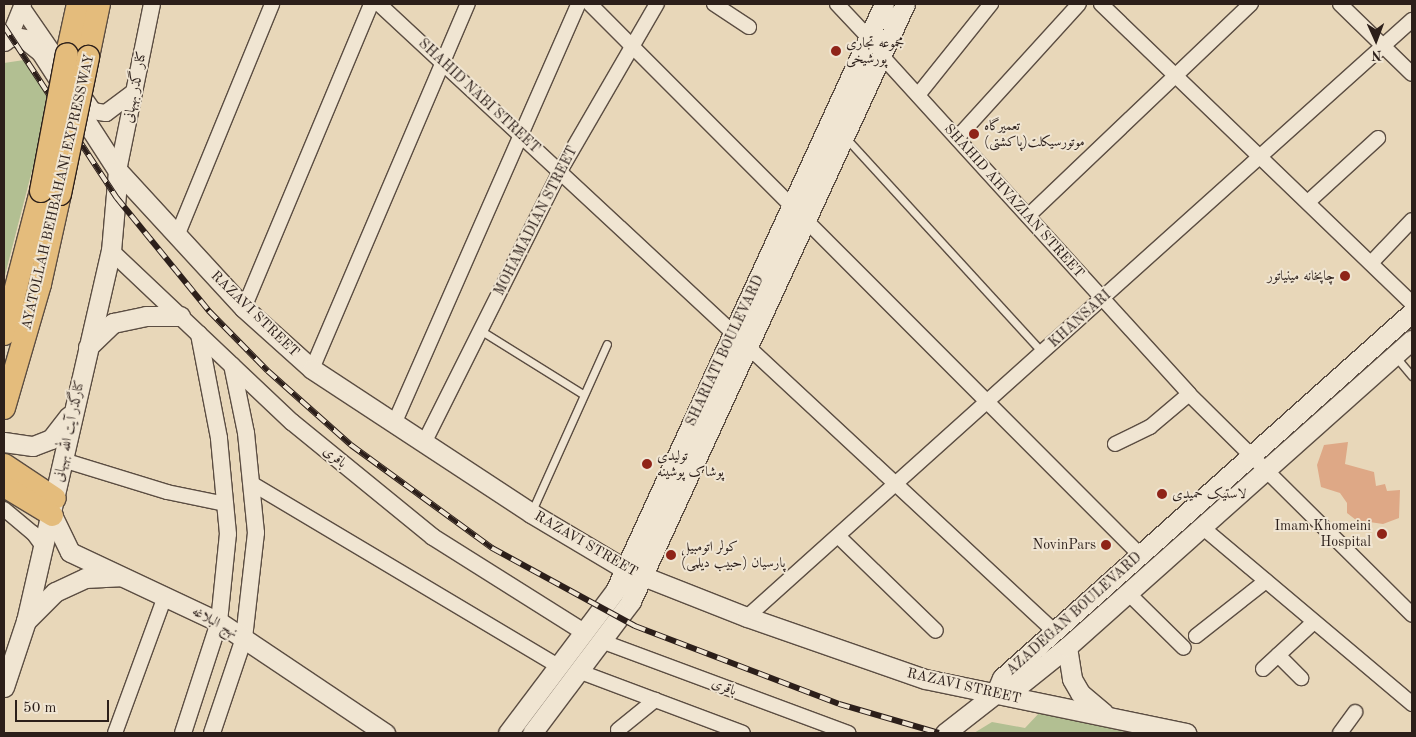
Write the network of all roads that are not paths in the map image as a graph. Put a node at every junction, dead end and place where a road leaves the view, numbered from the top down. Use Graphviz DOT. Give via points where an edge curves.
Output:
graph roads {
  1 [pos="78,4"];
  2 [pos="99,4"];
  3 [pos="152,4"];
  4 [pos="272,4"];
  5 [pos="371,4"];
  6 [pos="379,4"];
  7 [pos="468,4"];
  8 [pos="578,4"];
  9 [pos="590,4"];
  10 [pos="657,4"];
  11 [pos="714,4"];
  12 [pos="837,4"];
  13 [pos="884,4"];
  14 [pos="905,4"];
  15 [pos="991,4"];
  16 [pos="1078,4"];
  17 [pos="1101,4"];
  18 [pos="1251,4"];
  19 [pos="1340,4"];
  20 [pos="23,6"];
  21 [pos="1412,20"];
  22 [pos="749,27"];
  23 [pos="6,37"];
  24 [pos="869,38"];
  25 [pos="1384,46"];
  26 [pos="632,49"];
  27 [pos="882,55"];
  28 [pos="78,56"];
  29 [pos="443,62"];
  30 [pos="1412,74"];
  31 [pos="1176,75"];
  32 [pos="133,93"];
  33 [pos="918,95"];
  34 [pos="521,135"];
  35 [pos="844,136"];
  36 [pos="958,138"];
  37 [pos="1378,138"];
  38 [pos="1260,157"];
  39 [pos="118,171"];
  40 [pos="560,171"];
  41 [pos="50,192"];
  42 [pos="1308,202"];
  43 [pos="792,206"];
  44 [pos="1028,216"];
  45 [pos="805,220"];
  46 [pos="1412,220"];
  47 [pos="177,236"];
  48 [pos="111,251"];
  49 [pos="1370,263"];
  50 [pos="1102,298"];
  51 [pos="1412,303"];
  52 [pos="244,308"];
  53 [pos="1412,312"];
  54 [pos="180,316"];
  55 [pos="480,330"];
  56 [pos="734,331"];
  57 [pos="4,334"];
  58 [pos="199,334"];
  59 [pos="1412,340"];
  60 [pos="607,344"];
  61 [pos="748,346"];
  62 [pos="88,347"];
  63 [pos="1042,352"];
  64 [pos="1394,356"];
  65 [pos="232,365"];
  66 [pos="312,369"];
  67 [pos="1412,376"];
  68 [pos="582,394"];
  69 [pos="1189,394"];
  70 [pos="7,399"];
  71 [pos="987,402"];
  72 [pos="73,409"];
  73 [pos="394,424"];
  74 [pos="4,442"];
  75 [pos="424,443"];
  76 [pos="1115,444"];
  77 [pos="1251,456"];
  78 [pos="63,460"];
  79 [pos="4,464"];
  80 [pos="1265,471"];
  81 [pos="251,483"];
  82 [pos="896,484"];
  83 [pos="4,486"];
  84 [pos="225,504"];
  85 [pos="54,507"];
  86 [pos="4,509"];
  87 [pos="531,514"];
  88 [pos="1202,527"];
  89 [pos="838,536"];
  90 [pos="43,547"];
  91 [pos="1140,555"];
  92 [pos="634,572"];
  93 [pos="126,576"];
  94 [pos="1266,581"];
  95 [pos="1128,593"];
  96 [pos="165,596"];
  97 [pos="1412,615"];
  98 [pos="747,617"];
  99 [pos="26,621"];
  100 [pos="219,622"];
  101 [pos="1314,622"];
  102 [pos="936,631"];
  103 [pos="584,632"];
  104 [pos="1054,632"];
  105 [pos="1196,636"];
  106 [pos="244,638"];
  107 [pos="601,641"];
  108 [pos="1067,647"];
  109 [pos="1184,648"];
  110 [pos="4,653"];
  111 [pos="1278,655"];
  112 [pos="558,666"];
  113 [pos="1262,669"];
  114 [pos="578,671"];
  115 [pos="1301,678"];
  116 [pos="4,687"];
  117 [pos="995,694"];
  118 [pos="655,700"];
  119 [pos="1412,704"];
  120 [pos="1355,712"];
  121 [pos="1105,713"];
  122 [pos="717,729"];
  123 [pos="618,730"];
  124 [pos="115,733"];
  125 [pos="183,733"];
  126 [pos="212,733"];
  127 [pos="385,733"];
  128 [pos="508,733"];
  129 [pos="532,733"];
  130 [pos="743,733"];
  131 [pos="848,733"];
  132 [pos="945,733"];
  133 [pos="1186,733"];
  134 [pos="1340,733"];
  1 -- 28 [label="highway, AYATOLLAH BEHBAHANI EXPRESSWAY"];
  2 -- 28 [label="highway, AYATOLLAH BEHBAHANI EXPRESSWAY"];
  3 -- 32 [label="street, کنار گذر بهبهانی"];
  4 -- 47 [label="street"];
  5 -- 52 [label="street"];
  6 -- 29 [label="street, SHAHID NABI STREET"];
  7 -- 29 [label="street"];
  8 -- 34 [label="street"];
  9 -- 26 [label="street"];
  10 -- 26 [label="street, MOHAMADIAN STREET"];
  11 -- 22 [label="street"];
  12 -- 24 [label="street"];
  13 -- 24 [label="main road, SHARIATI BOULEVARD"];
  14 -- 27 [label="main road, SHARIATI BOULEVARD"];
  15 -- 33 [label="street"];
  16 -- 36 [label="street"];
  17 -- 31 [label="street"];
  18 -- 31 [label="street"];
  19 -- 25 [label="street"];
  20 -- 23 [label="street"];
  20 -- 32 [label="street" via="93,111 106,113"];
  21 -- 25 [label="street, KHANSARI"];
  23 -- 39 [label="main road, RAZAVI STREET" via="25,39 41,52"];
  24 -- 43 [label="main road, SHARIATI BOULEVARD"];
  25 -- 30 [label="street"];
  25 -- 38 [label="street, KHANSARI"];
  26 -- 40 [label="street, MOHAMADIAN STREET"];
  26 -- 43 [label="street"];
  27 -- 33 [label="street, SHAHID AHVAZIAN STREET"];
  27 -- 35 [label="main road, SHARIATI BOULEVARD"];
  28 -- 41 [label="highway, AYATOLLAH BEHBAHANI EXPRESSWAY, bridge"];
  29 -- 34 [label="street, SHAHID NABI STREET"];
  29 -- 66 [label="street"];
  31 -- 38 [label="street"];
  31 -- 44 [label="street"];
  32 -- 39 [label="street, کنار گذر بهبهانی"];
  33 -- 36 [label="street, SHAHID AHVAZIAN STREET"];
  34 -- 40 [label="street, SHAHID NABI STREET"];
  34 -- 73 [label="street"];
  35 -- 45 [label="main road, SHARIATI BOULEVARD"];
  35 -- 63 [label="lane"];
  36 -- 44 [label="street, SHAHID AHVAZIAN STREET"];
  37 -- 42 [label="street"];
  38 -- 42 [label="street"];
  38 -- 50 [label="street, KHANSARI"];
  39 -- 47 [label="main road, RAZAVI STREET"];
  39 -- 48 [label="main road, کنارگذر آیت الله بهبهانی"];
  40 -- 55 [label="street, MOHAMADIAN STREET"];
  40 -- 56 [label="street, SHAHID NABI STREET"];
  41 -- 57 [label="highway, AYATOLLAH BEHBAHANI EXPRESSWAY"];
  41 -- 70 [label="highway, AYATOLLAH BEHBAHANI EXPRESSWAY" via="40,284"];
  42 -- 49 [label="street"];
  43 -- 45 [label="street"];
  43 -- 56 [label="main road, SHARIATI BOULEVARD"];
  44 -- 50 [label="street, SHAHID AHVAZIAN STREET"];
  45 -- 61 [label="main road, SHARIATI BOULEVARD"];
  45 -- 71 [label="street"];
  46 -- 49 [label="street"];
  47 -- 52 [label="main road, RAZAVI STREET"];
  48 -- 54 [label="street, باقری"];
  48 -- 62 [label="main road, کنارگذر آیت الله بهبهانی"];
  49 -- 51 [label="street"];
  50 -- 63 [label="street, KHANSARI"];
  50 -- 69 [label="street, SHAHID AHVAZIAN STREET"];
  52 -- 66 [label="main road, RAZAVI STREET"];
  53 -- 77 [label="main road, AZADEGAN BOULEVARD"];
  54 -- 58 [label="street, باقری"];
  54 -- 62 [label="main road" via="146,316 113,324"];
  55 -- 68 [label="lane"];
  55 -- 75 [label="street, MOHAMADIAN STREET"];
  56 -- 61 [label="street, SHAHID NABI STREET"];
  56 -- 92 [label="main road, SHARIATI BOULEVARD"];
  58 -- 65 [label="street, باقری"];
  58 -- 84 [label="street" via="218,438"];
  59 -- 64 [label="main road, AZADEGAN BOULEVARD"];
  60 -- 68 [label="lane"];
  61 -- 82 [label="street"];
  61 -- 92 [label="main road, SHARIATI BOULEVARD"];
  62 -- 72 [label="main road, کنارگذر آیت الله بهبهانی"];
  63 -- 71 [label="street, KHANSARI"];
  64 -- 67 [label="lane"];
  64 -- 80 [label="main road, AZADEGAN BOULEVARD"];
  65 -- 81 [label="street" via="246,434"];
  65 -- 103 [label="street, باقری" via="292,422 433,537"];
  66 -- 73 [label="main road, RAZAVI STREET"];
  68 -- 87 [label="lane"];
  69 -- 76 [label="street" via="1150,427"];
  69 -- 77 [label="street, SHAHID AHVAZIAN STREET"];
  71 -- 82 [label="street, KHANSARI"];
  71 -- 91 [label="street"];
  72 -- 74 [label="main road" via="65,426 51,439 33,446"];
  72 -- 78 [label="main road, کنارگذر آیت الله بهبهانی"];
  73 -- 75 [label="main road, RAZAVI STREET"];
  75 -- 87 [label="main road, RAZAVI STREET"];
  77 -- 80 [label="street, SHAHID AHVAZIAN STREET"];
  77 -- 91 [label="main road, AZADEGAN BOULEVARD"];
  78 -- 84 [label="street" via="168,492"];
  78 -- 85 [label="main road, کنارگذر آیت الله بهبهانی"];
  79 -- 85 [label="main road"];
  80 -- 88 [label="main road, AZADEGAN BOULEVARD"];
  80 -- 97 [label="street, SHAHID AHVAZIAN STREET"];
  81 -- 106 [label="street" via="256,534"];
  81 -- 112 [label="street"];
  82 -- 89 [label="street, KHANSARI"];
  82 -- 104 [label="street"];
  83 -- 85 [label="main road"];
  84 -- 100 [label="street" via="228,534"];
  85 -- 90 [label="main road, کنارگذر آیت الله بهبهانی"];
  85 -- 93 [label="main road, نهج البلاغه" via="70,552"];
  86 -- 90 [label="street" via="33,532"];
  87 -- 92 [label="main road, RAZAVI STREET"];
  88 -- 94 [label="street"];
  88 -- 95 [label="main road, AZADEGAN BOULEVARD"];
  89 -- 98 [label="street, KHANSARI"];
  89 -- 102 [label="street"];
  90 -- 99 [label="main road, کنارگذر آیت الله بهبهانی"];
  91 -- 104 [label="main road, AZADEGAN BOULEVARD"];
  92 -- 98 [label="main road, RAZAVI STREET"];
  92 -- 103 [label="main road, SHARIATI BOULEVARD"];
  92 -- 107 [label="main road, SHARIATI BOULEVARD" via="631,601"];
  93 -- 96 [label="main road, نهج البلاغه"];
  93 -- 99 [label="main road" via="85,578 54,592"];
  94 -- 101 [label="street"];
  94 -- 105 [label="street"];
  95 -- 108 [label="main road, AZADEGAN BOULEVARD"];
  95 -- 109 [label="street"];
  96 -- 100 [label="main road, نهج البلاغه"];
  96 -- 124 [label="street"];
  98 -- 117 [label="main road, RAZAVI STREET" via="900,671"];
  99 -- 110 [label="main road"];
  99 -- 116 [label="main road, کنارگذر آیت الله بهبهانی"];
  100 -- 106 [label="main road, نهج البلاغه"];
  100 -- 125 [label="street"];
  101 -- 111 [label="street"];
  101 -- 119 [label="street"];
  103 -- 112 [label="main road, SHARIATI BOULEVARD"];
  104 -- 117 [label="main road, AZADEGAN BOULEVARD" via="1002,678"];
  106 -- 126 [label="street"];
  106 -- 127 [label="main road, نهج البلاغه"];
  107 -- 114 [label="main road, SHARIATI BOULEVARD"];
  107 -- 131 [label="street, باقری"];
  108 -- 117 [label="main road, AZADEGAN BOULEVARD" via="1017,687"];
  108 -- 121 [label="main road" via="1072,679 1086,699"];
  111 -- 113 [label="street"];
  111 -- 115 [label="street"];
  112 -- 128 [label="main road, SHARIATI BOULEVARD"];
  114 -- 118 [label="street"];
  114 -- 129 [label="main road, SHARIATI BOULEVARD"];
  117 -- 121 [label="main road, RAZAVI STREET"];
  117 -- 132 [label="main road"];
  118 -- 122 [label="street"];
  118 -- 123 [label="street"];
  120 -- 134 [label="street"];
  121 -- 133 [label="main road, RAZAVI STREET"];
  122 -- 130 [label="street"];
}
